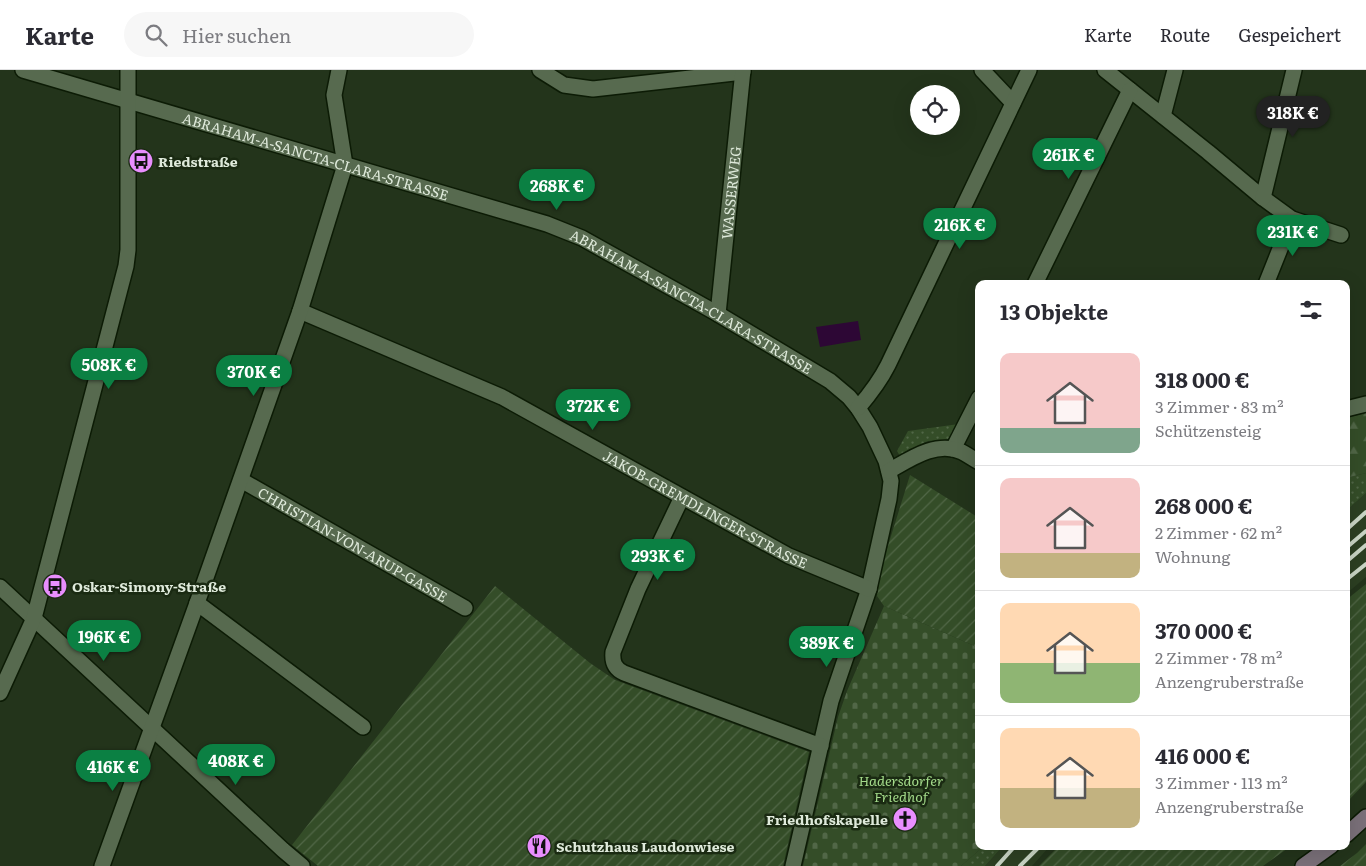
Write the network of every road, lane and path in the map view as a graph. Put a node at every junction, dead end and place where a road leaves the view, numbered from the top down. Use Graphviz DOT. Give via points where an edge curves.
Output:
graph roads {
  1 [pos="23,70"];
  2 [pos="128,70"];
  3 [pos="339,70"];
  4 [pos="540,70"];
  5 [pos="982,70"];
  6 [pos="1029,70"];
  7 [pos="1105,70"];
  8 [pos="1175,70"];
  9 [pos="1294,70"];
  10 [pos="743,71"];
  11 [pos="662,76"];
  12 [pos="1130,90"];
  13 [pos="128,101"];
  14 [pos="1013,103"];
  15 [pos="1163,116"];
  16 [pos="344,165"];
  17 [pos="1263,198"];
  18 [pos="1292,219"];
  19 [pos="1341,235"];
  20 [pos="1037,280"];
  21 [pos="1268,280"];
  22 [pos="300,311"];
  23 [pos="718,314"];
  24 [pos="1366,404"];
  25 [pos="975,406"];
  26 [pos="858,408"];
  27 [pos="1350,408"];
  28 [pos="953,449"];
  29 [pos="975,460"];
  30 [pos="893,469"];
  31 [pos="241,480"];
  32 [pos="682,497"];
  33 [pos="0,587"];
  34 [pos="869,589"];
  35 [pos="197,603"];
  36 [pos="465,608"];
  37 [pos="34,618"];
  38 [pos="0,693"];
  39 [pos="363,727"];
  40 [pos="152,728"];
  41 [pos="821,746"];
  42 [pos="1366,817"];
  43 [pos="1350,831"];
  44 [pos="1325,850"];
  45 [pos="102,866"];
  46 [pos="302,866"];
  47 [pos="793,866"];
  48 [pos="1303,866"];
  1 -- 13 [label="street, ABRAHAM-A-SANCTA-CLARA-STRASSE"];
  2 -- 13 [label="street"];
  3 -- 16 [label="street" via="334,95"];
  4 -- 11 [label="street" via="564,85 593,89"];
  5 -- 14 [label="street"];
  6 -- 14 [label="street"];
  7 -- 12 [label="street"];
  8 -- 15 [label="street"];
  9 -- 17 [label="street"];
  10 -- 11 [label="street"];
  10 -- 23 [label="street, WASSERWEG"];
  12 -- 15 [label="street"];
  12 -- 20 [label="street"];
  13 -- 16 [label="street, ABRAHAM-A-SANCTA-CLARA-STRASSE"];
  13 -- 37 [label="street" via="126,266"];
  14 -- 26 [label="street" via="884,372"];
  15 -- 17 [label="street"];
  16 -- 22 [label="street"];
  16 -- 23 [label="street, ABRAHAM-A-SANCTA-CLARA-STRASSE" via="556,227 582,238"];
  17 -- 18 [label="street"];
  18 -- 19 [label="street"];
  18 -- 21 [label="street"];
  22 -- 31 [label="street"];
  22 -- 32 [label="street, JAKOB-GREMDLINGER-STRASSE" via="502,397"];
  23 -- 26 [label="street, ABRAHAM-A-SANCTA-CLARA-STRASSE" via="830,381"];
  24 -- 27 [label="street"];
  25 -- 28 [label="street"];
  26 -- 30 [label="street, ABRAHAM-A-SANCTA-CLARA-STRASSE"];
  28 -- 29 [label="street"];
  28 -- 30 [label="street" via="930,450"];
  30 -- 34 [label="street, ABRAHAM-A-SANCTA-CLARA-STRASSE"];
  31 -- 35 [label="street"];
  31 -- 36 [label="street, CHRISTIAN-VON-ARUP-GASSE"];
  32 -- 34 [label="street, JAKOB-GREMDLINGER-STRASSE" via="790,556"];
  32 -- 41 [label="street" via="638,589 612,660 624,673"];
  33 -- 37 [label="street"];
  34 -- 41 [label="street, ABRAHAM-A-SANCTA-CLARA-STRASSE" via="831,701"];
  35 -- 39 [label="street"];
  35 -- 40 [label="street"];
  37 -- 38 [label="street"];
  37 -- 40 [label="street"];
  40 -- 45 [label="street"];
  40 -- 46 [label="street"];
  41 -- 47 [label="street, ABRAHAM-A-SANCTA-CLARA-STRASSE"];
  42 -- 43 [label="main road"];
  44 -- 48 [label="main road"];
}
